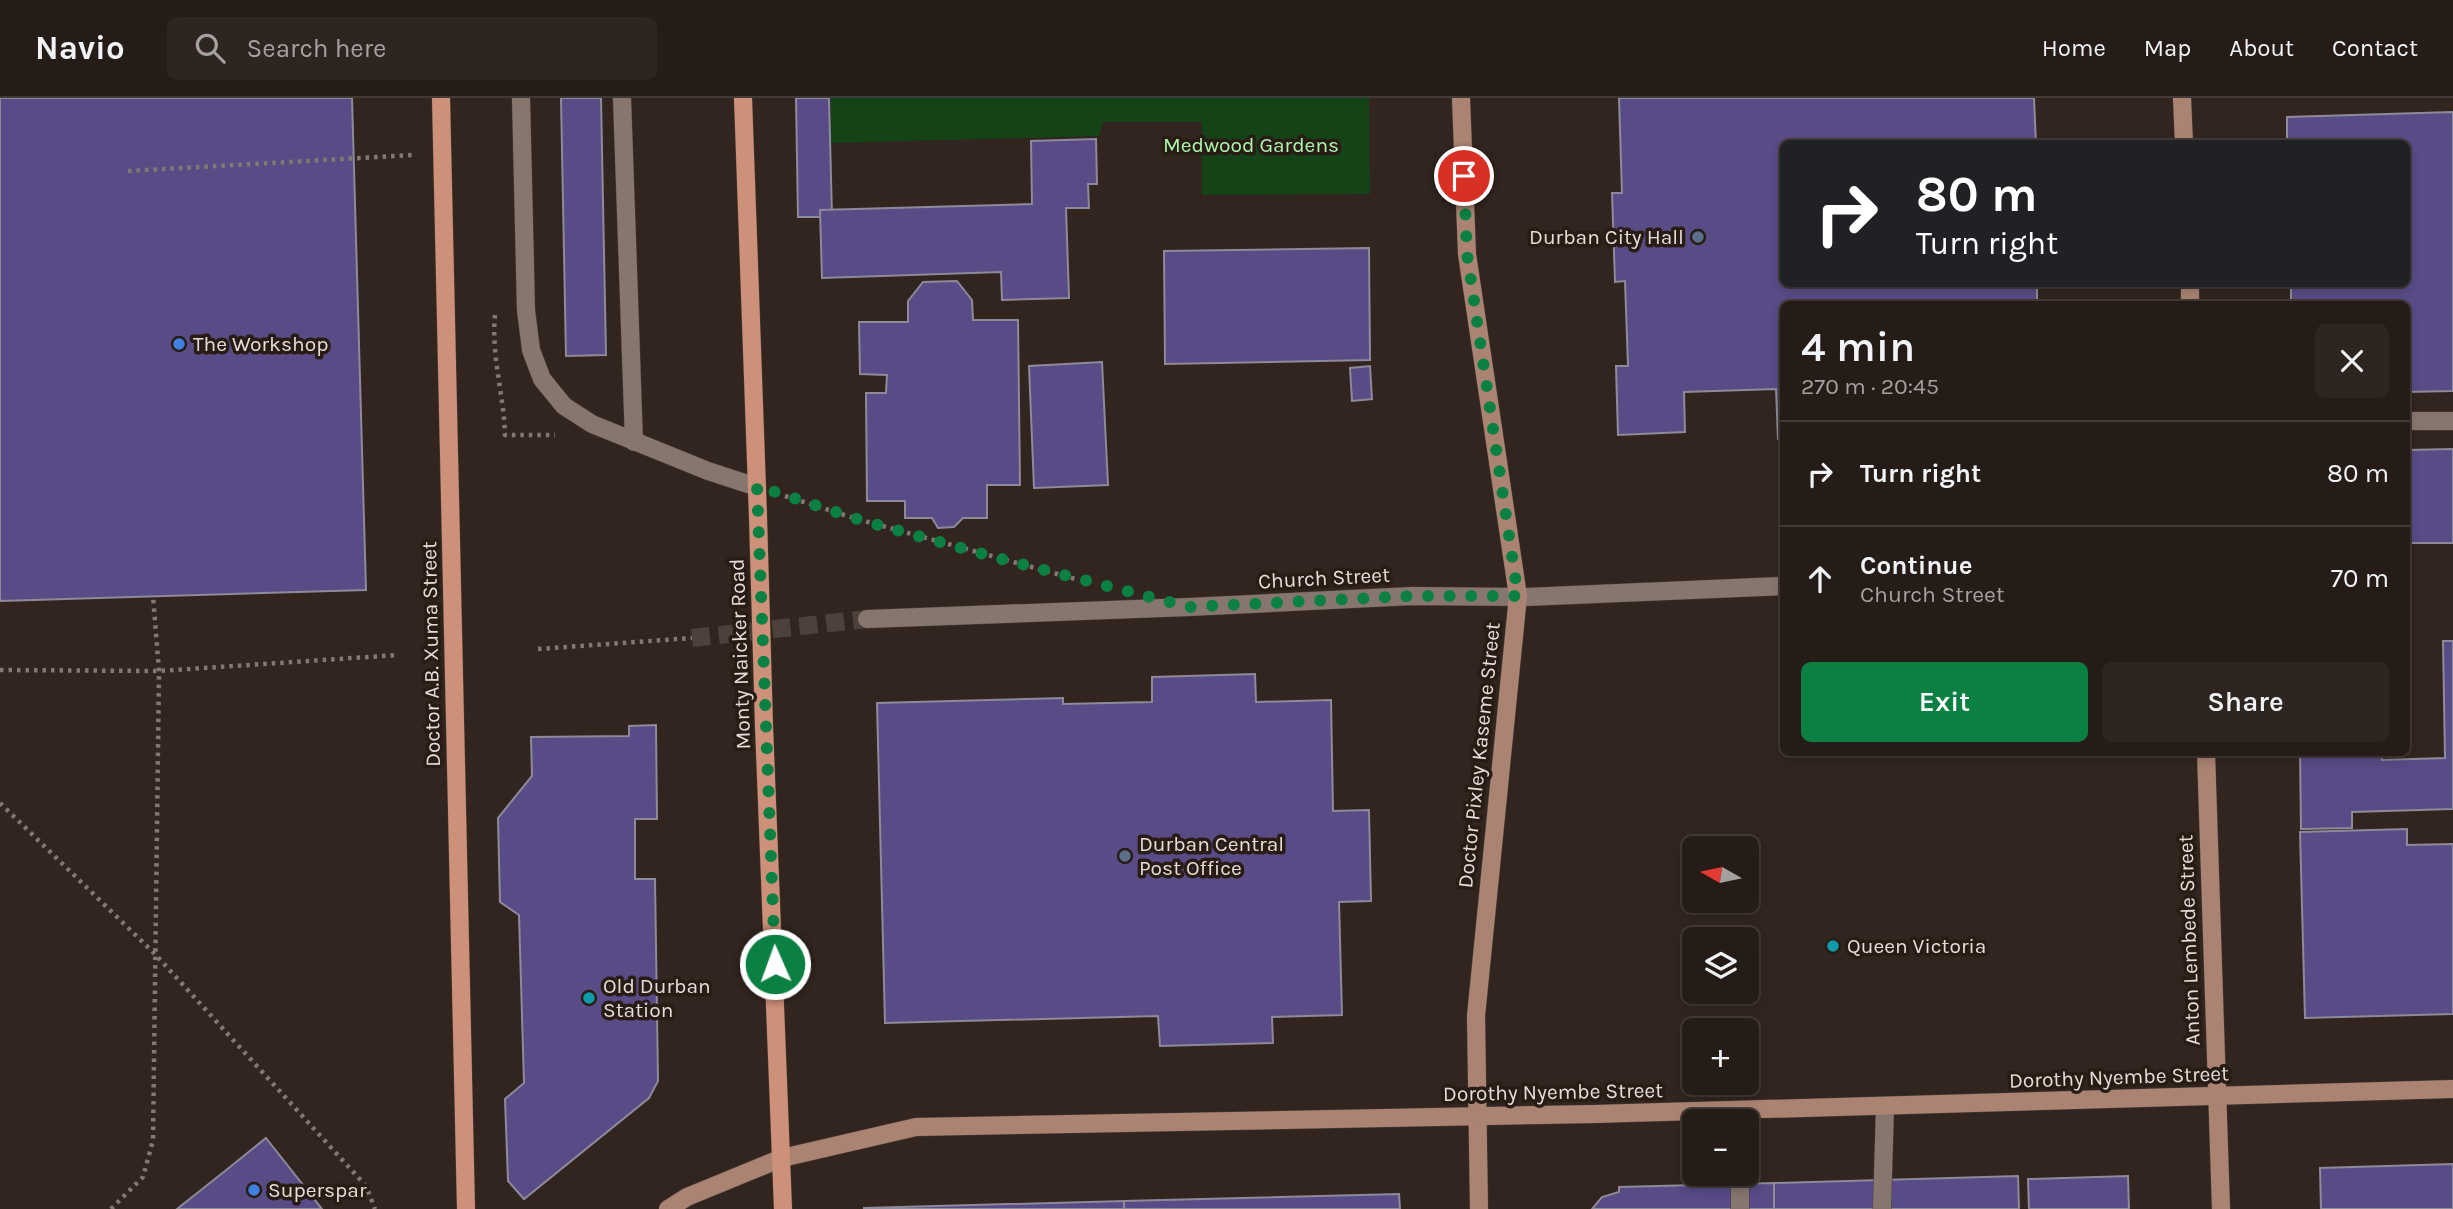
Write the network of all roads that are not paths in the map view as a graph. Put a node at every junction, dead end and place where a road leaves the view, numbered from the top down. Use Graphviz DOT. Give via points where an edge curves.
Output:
graph roads {
  1 [pos="441,98"];
  2 [pos="521,98"];
  3 [pos="622,98"];
  4 [pos="743,98"];
  5 [pos="1461,98"];
  6 [pos="2182,98"];
  7 [pos="2184,140"];
  8 [pos="2410,421"];
  9 [pos="2453,421"];
  10 [pos="634,442"];
  11 [pos="757,486"];
  12 [pos="1780,586"];
  13 [pos="1518,596"];
  14 [pos="867,619"];
  15 [pos="2206,756"];
  16 [pos="2453,1089"];
  17 [pos="2216,1096"];
  18 [pos="1885,1107"];
  19 [pos="1759,1115"];
  20 [pos="1682,1116"];
  21 [pos="1477,1117"];
  22 [pos="782,1158"];
  23 [pos="1740,1186"];
  24 [pos="466,1209"];
  25 [pos="668,1209"];
  26 [pos="783,1209"];
  27 [pos="1479,1209"];
  28 [pos="1740,1209"];
  29 [pos="1881,1209"];
  30 [pos="2221,1209"];
  1 -- 24 [label="main road, Doctor A.B. Xuma Street"];
  2 -- 10 [label="street" via="531,350 542,379 564,406"];
  3 -- 10 [label="street"];
  4 -- 11 [label="main road, Monty Naicker Road"];
  5 -- 13 [label="main road, Doctor Pixley Kaseme Street" via="1467,254"];
  6 -- 7 [label="main road"];
  8 -- 9 [label="street"];
  10 -- 11 [label="street"];
  11 -- 22 [label="main road, Monty Naicker Road, bridge"];
  12 -- 13 [label="street, Church Street"];
  13 -- 14 [label="street, Church Street" via="1412,596"];
  13 -- 21 [label="main road, Doctor Pixley Kaseme Street" via="1476,1016"];
  15 -- 17 [label="main road, Anton Lembede Street"];
  16 -- 17 [label="main road, Dorothy Nyembe Street"];
  17 -- 18 [label="main road, Dorothy Nyembe Street"];
  17 -- 30 [label="main road, Anton Lembede Street"];
  18 -- 19 [label="main road, Dorothy Nyembe Street"];
  18 -- 29 [label="street"];
  20 -- 21 [label="main road, Dorothy Nyembe Street"];
  21 -- 22 [label="main road, Dorothy Nyembe Street" via="916,1127"];
  21 -- 27 [label="main road, Doctor Pixley Kaseme Street"];
  22 -- 25 [label="main road, Dorothy Nyembe Street"];
  22 -- 26 [label="main road, Monty Naicker Road"];
  23 -- 28 [label="street"];
}
